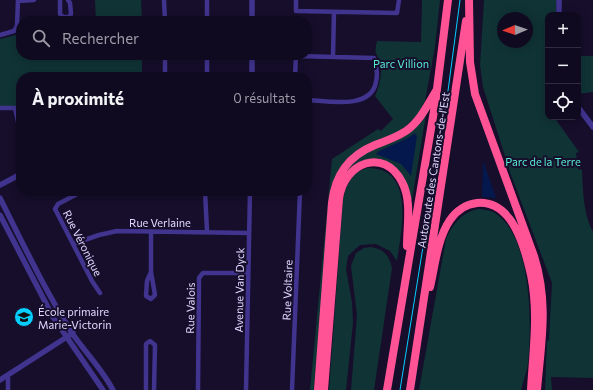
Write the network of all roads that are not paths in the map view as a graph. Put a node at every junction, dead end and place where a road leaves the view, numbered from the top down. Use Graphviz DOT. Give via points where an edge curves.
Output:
graph roads {
  1 [pos="18,0"];
  2 [pos="34,0"];
  3 [pos="60,0"];
  4 [pos="68,0"];
  5 [pos="164,0"];
  6 [pos="207,0"];
  7 [pos="252,0"];
  8 [pos="296,0"];
  9 [pos="399,0"];
  10 [pos="448,0"];
  11 [pos="469,0"];
  12 [pos="559,0"];
  13 [pos="334,12"];
  14 [pos="559,12"];
  15 [pos="17,16"];
  16 [pos="62,16"];
  17 [pos="70,16"];
  18 [pos="165,16"];
  19 [pos="208,16"];
  20 [pos="252,16"];
  21 [pos="16,28"];
  22 [pos="0,35"];
  23 [pos="312,56"];
  24 [pos="334,56"];
  25 [pos="165,60"];
  26 [pos="208,60"];
  27 [pos="252,60"];
  28 [pos="296,60"];
  29 [pos="164,72"];
  30 [pos="207,72"];
  31 [pos="252,72"];
  32 [pos="295,72"];
  33 [pos="437,89"];
  34 [pos="312,100"];
  35 [pos="0,108"];
  36 [pos="16,110"];
  37 [pos="581,111"];
  38 [pos="593,126"];
  39 [pos="16,177"];
  40 [pos="0,185"];
  41 [pos="74,196"];
  42 [pos="205,196"];
  43 [pos="250,196"];
  44 [pos="300,196"];
  45 [pos="0,198"];
  46 [pos="0,215"];
  47 [pos="207,231"];
  48 [pos="151,232"];
  49 [pos="249,233"];
  50 [pos="73,244"];
  51 [pos="407,270"];
  52 [pos="151,272"];
  53 [pos="248,273"];
  54 [pos="45,287"];
  55 [pos="38,290"];
  56 [pos="100,293"];
  57 [pos="73,333"];
  58 [pos="66,338"];
  59 [pos="417,342"];
  60 [pos="532,366"];
  61 [pos="540,371"];
  62 [pos="8,375"];
  63 [pos="0,380"];
  64 [pos="8,390"];
  65 [pos="103,390"];
  66 [pos="113,390"];
  67 [pos="146,390"];
  68 [pos="154,390"];
  69 [pos="198,390"];
  70 [pos="246,390"];
  71 [pos="292,390"];
  72 [pos="318,390"];
  73 [pos="325,390"];
  74 [pos="387,390"];
  75 [pos="410,390"];
  76 [pos="525,390"];
  77 [pos="531,390"];
  78 [pos="537,390"];
  79 [pos="543,390"];
  1 -- 2 [label="street"];
  1 -- 15 [label="street"];
  3 -- 16 [label="street"];
  4 -- 17 [label="street"];
  5 -- 18 [label="street"];
  6 -- 19 [label="street"];
  7 -- 20 [label="street"];
  8 -- 13 [label="street" via="296,12"];
  9 -- 13 [label="street" via="397,13"];
  10 -- 33 [label="highway, Autoroute des Cantons-de-l'Est"];
  11 -- 59 [label="highway, Autoroute des Cantons-de-l'Est"];
  11 -- 61 [label="highway" via="470,62 475,94 534,256 540,281 544,318"];
  12 -- 14 [label="street"];
  13 -- 24 [label="street"];
  21 -- 22 [label="street" via="14,31"];
  23 -- 24 [label="street"];
  24 -- 34 [label="street" via="374,58 377,66 375,90 360,101"];
  25 -- 29 [label="street"];
  26 -- 30 [label="street"];
  27 -- 31 [label="street"];
  28 -- 32 [label="street"];
  33 -- 51 [label="highway, Autoroute des Cantons-de-l'Est"];
  33 -- 72 [label="highway" via="412,126 358,154 346,164 338,178 332,204"];
  35 -- 36 [label="street" via="15,108"];
  37 -- 38 [label="street"];
  39 -- 40 [label="street"];
  41 -- 50 [label="street, Rue Véronique" via="55,206"];
  42 -- 47 [label="street"];
  43 -- 49 [label="street, Avenue Van Dyck"];
  44 -- 71 [label="street, Rue Voltaire"];
  45 -- 54 [label="street"];
  46 -- 55 [label="street"];
  47 -- 48 [label="street, Rue Verlaine"];
  47 -- 49 [label="street, Rue Verlaine"];
  48 -- 50 [label="street, Rue Verlaine" via="109,232"];
  48 -- 52 [label="street"];
  49 -- 53 [label="street, Avenue Van Dyck"];
  50 -- 56 [label="street, Rue Véronique"];
  51 -- 73 [label="highway" via="407,204 403,183 395,172 385,166 373,163 360,166 347,176 340,195"];
  51 -- 74 [label="highway"];
  52 -- 52 [label="street" via="146,296 151,299 155,295"];
  53 -- 69 [label="street, Rue Valois" via="204,273 199,278"];
  53 -- 70 [label="street, Avenue Van Dyck"];
  54 -- 55 [label="street"];
  54 -- 57 [label="street"];
  55 -- 58 [label="street"];
  57 -- 58 [label="street"];
  57 -- 66 [label="street"];
  58 -- 62 [label="street"];
  58 -- 65 [label="street"];
  59 -- 60 [label="highway" via="445,229 463,208 475,204 488,204 498,208 510,219 528,261 536,315"];
  59 -- 75 [label="highway"];
  60 -- 76 [label="highway"];
  60 -- 77 [label="highway"];
  61 -- 78 [label="highway"];
  61 -- 79 [label="highway"];
  62 -- 63 [label="street"];
  62 -- 64 [label="street"];
  67 -- 68 [label="street" via="146,344 150,341 155,345"];
}
